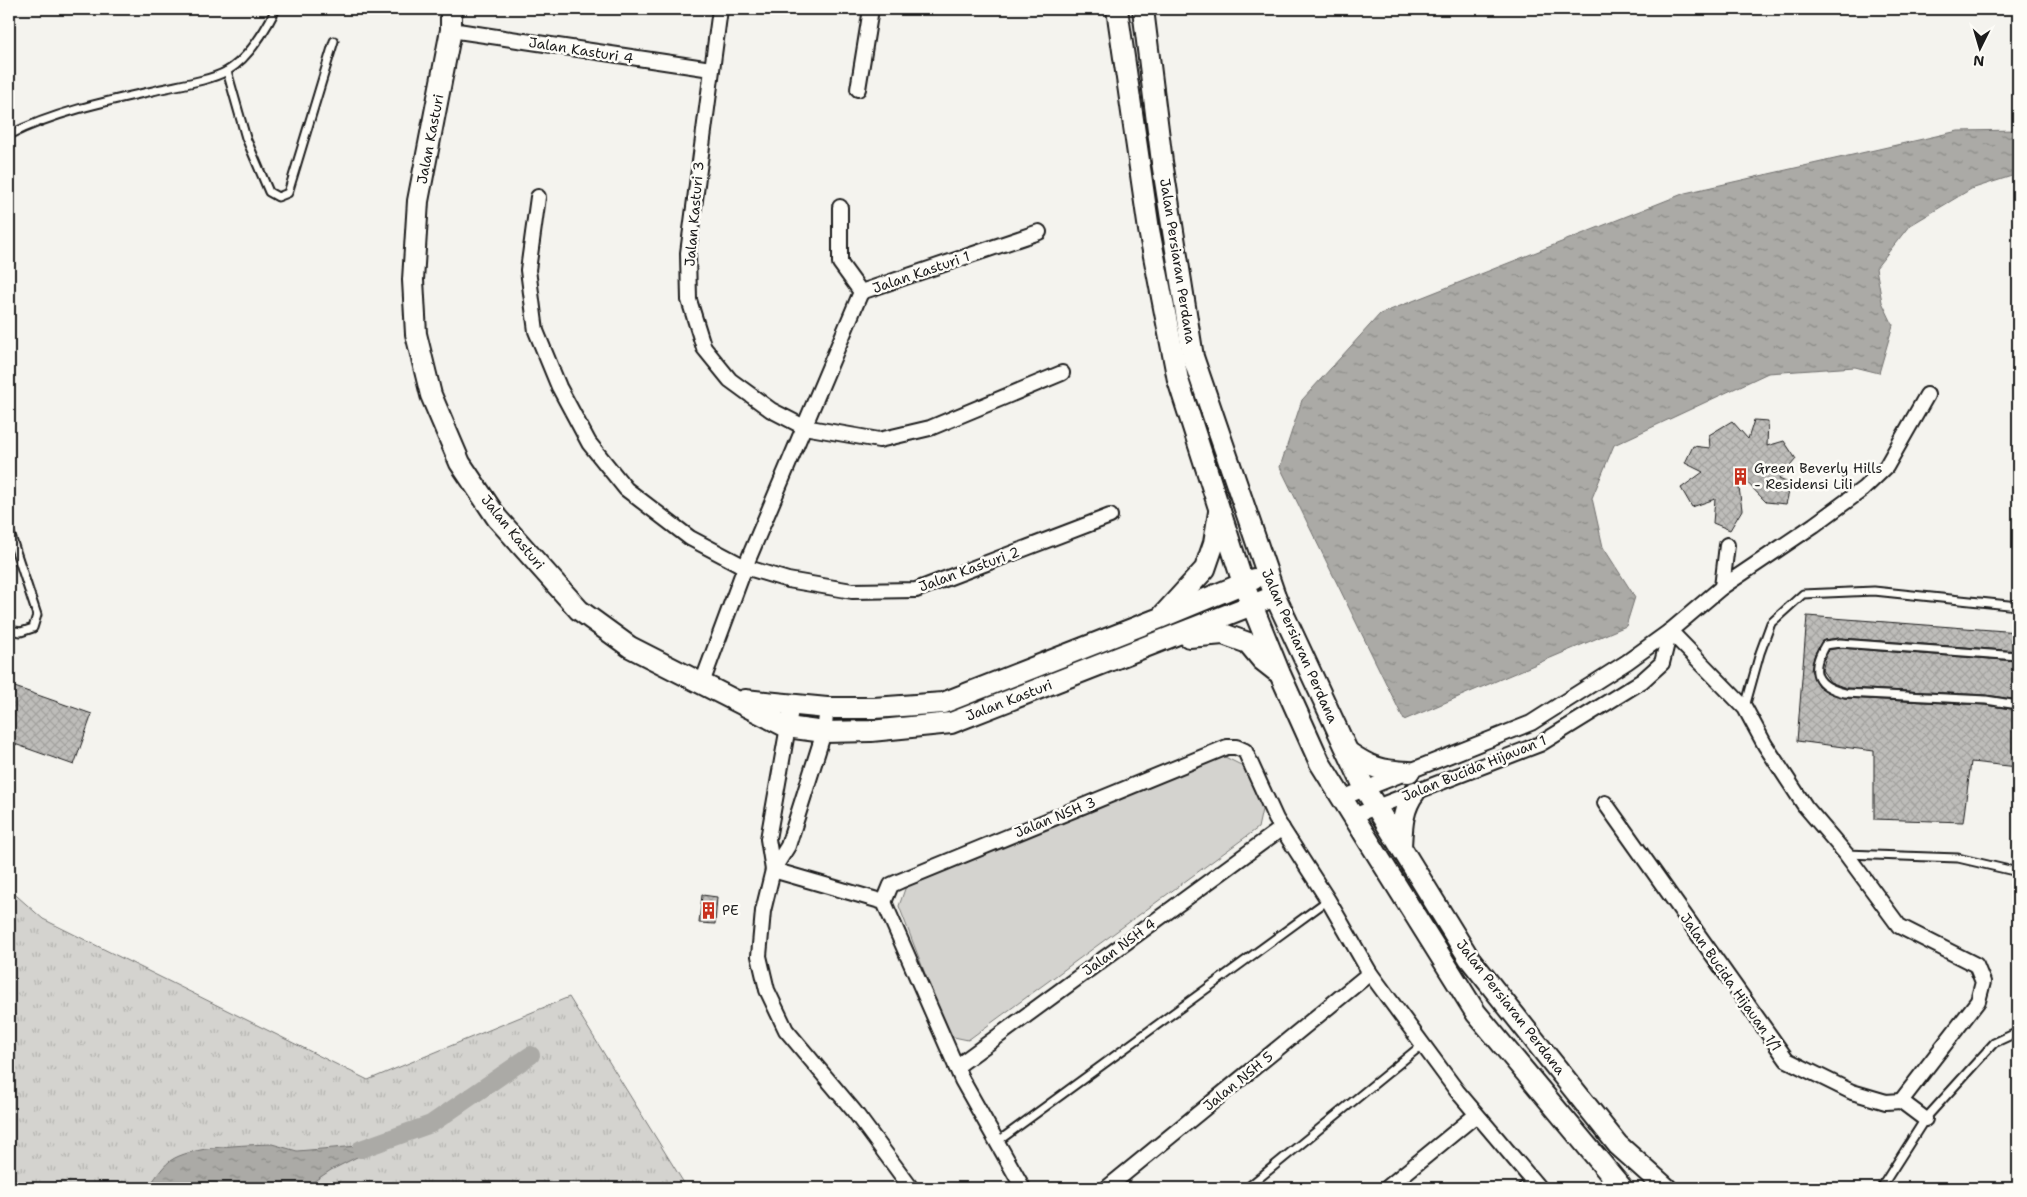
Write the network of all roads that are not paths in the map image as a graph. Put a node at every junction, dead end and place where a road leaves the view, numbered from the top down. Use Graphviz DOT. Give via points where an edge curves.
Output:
graph roads {
  1 [pos="276,9"];
  2 [pos="451,9"];
  3 [pos="720,9"];
  4 [pos="870,9"];
  5 [pos="1117,9"];
  6 [pos="1143,9"];
  7 [pos="451,30"];
  8 [pos="334,41"];
  9 [pos="711,69"];
  10 [pos="227,71"];
  11 [pos="858,89"];
  12 [pos="9,135"];
  13 [pos="538,197"];
  14 [pos="840,207"];
  15 [pos="1039,232"];
  16 [pos="861,292"];
  17 [pos="1062,373"];
  18 [pos="1927,395"];
  19 [pos="804,427"];
  20 [pos="1219,507"];
  21 [pos="1110,516"];
  22 [pos="9,530"];
  23 [pos="12,545"];
  24 [pos="1727,545"];
  25 [pos="745,567"];
  26 [pos="1267,574"];
  27 [pos="1243,583"];
  28 [pos="1722,587"];
  29 [pos="1275,596"];
  30 [pos="1251,605"];
  31 [pos="2018,606"];
  32 [pos="1160,618"];
  33 [pos="9,630"];
  34 [pos="1670,631"];
  35 [pos="1167,638"];
  36 [pos="2018,656"];
  37 [pos="1280,674"];
  38 [pos="702,683"];
  39 [pos="735,699"];
  40 [pos="792,704"];
  41 [pos="2018,705"];
  42 [pos="827,708"];
  43 [pos="1745,708"];
  44 [pos="787,727"];
  45 [pos="824,732"];
  46 [pos="1348,752"];
  47 [pos="1409,772"];
  48 [pos="1365,789"];
  49 [pos="1415,792"];
  50 [pos="1342,798"];
  51 [pos="1605,803"];
  52 [pos="1376,807"];
  53 [pos="1353,816"];
  54 [pos="1282,828"];
  55 [pos="1400,847"];
  56 [pos="1846,854"];
  57 [pos="773,870"];
  58 [pos="2018,872"];
  59 [pos="1328,900"];
  60 [pos="884,902"];
  61 [pos="1370,973"];
  62 [pos="2018,1032"];
  63 [pos="1422,1045"];
  64 [pos="956,1067"];
  65 [pos="1901,1101"];
  66 [pos="1476,1115"];
  67 [pos="1925,1119"];
  68 [pos="997,1142"];
  69 [pos="1530,1186"];
  70 [pos="911,1188"];
  71 [pos="1023,1188"];
  72 [pos="1107,1188"];
  73 [pos="1247,1188"];
  74 [pos="1387,1188"];
  75 [pos="1622,1188"];
  76 [pos="1666,1188"];
  77 [pos="1881,1188"];
  1 -- 10 [label="lane" via="249,51"];
  2 -- 7 [label="main road, Jalan Kasturi"];
  3 -- 9 [label="street, Jalan Kasturi 3"];
  4 -- 11 [label="street"];
  5 -- 20 [label="main road, Jalan Persiaran Perdana" via="1149,230 1178,380"];
  6 -- 26 [label="main road, Jalan Persiaran Perdana" via="1162,162 1194,357"];
  7 -- 9 [label="street, Jalan Kasturi 4"];
  7 -- 38 [label="main road, Jalan Kasturi" via="418,201 414,280 416,334 430,395 460,463 497,518 579,610 630,648"];
  8 -- 10 [label="lane" via="288,193 278,197 269,192 246,138"];
  9 -- 19 [label="street, Jalan Kasturi 3" via="688,253 689,300 704,348 730,380 771,410"];
  10 -- 12 [label="lane" via="94,105 29,125"];
  13 -- 25 [label="street, Jalan Kasturi 2" via="528,270 536,331 559,387 589,443 626,489 690,538"];
  14 -- 16 [label="street, Jalan Kasturi 1" via="840,263"];
  15 -- 16 [label="street, Jalan Kasturi 1"];
  16 -- 19 [label="street"];
  17 -- 19 [label="street, Jalan Kasturi 3" via="930,428 879,440"];
  18 -- 28 [label="street, Jalan Bucida Hijauan 1" via="1886,467 1814,525"];
  19 -- 25 [label="street"];
  20 -- 27 [label="main road, Jalan Persiaran Perdana"];
  20 -- 32 [label="main road" via="1214,543 1205,569"];
  21 -- 25 [label="street, Jalan Kasturi 2" via="916,590 852,591 788,580"];
  22 -- 23 [label="lane"];
  23 -- 33 [label="lane" via="37,615 33,628 21,632"];
  24 -- 28 [label="street"];
  25 -- 38 [label="street"];
  26 -- 27 [label="main road, Jalan Kasturi"];
  26 -- 29 [label="main road, Jalan Persiaran Perdana"];
  27 -- 30 [label="main road, Jalan Persiaran Perdana"];
  27 -- 32 [label="main road, Jalan Kasturi"];
  28 -- 34 [label="street, Jalan Bucida Hijauan 1"];
  29 -- 30 [label="main road, Jalan Kasturi"];
  29 -- 46 [label="main road, Jalan Persiaran Perdana"];
  30 -- 35 [label="main road, Jalan Kasturi"];
  30 -- 37 [label="main road, Jalan Persiaran Perdana"];
  31 -- 43 [label="lane" via="1874,592 1803,594 1771,623"];
  32 -- 42 [label="main road, Jalan Kasturi" via="943,703"];
  34 -- 43 [label="street"];
  34 -- 47 [label="street, Jalan Bucida Hijauan 1" via="1531,723"];
  34 -- 49 [label="street, Jalan Bucida Hijauan 1" via="1662,663 1642,681 1540,744"];
  35 -- 37 [label="main road" via="1224,634 1248,643"];
  35 -- 45 [label="main road, Jalan Kasturi" via="951,723"];
  36 -- 41 [label="lane" via="1840,643 1825,645 1818,656 1817,670 1820,681 1828,689 1845,693 1986,700"];
  37 -- 50 [label="main road, Jalan Persiaran Perdana" via="1320,763"];
  38 -- 39 [label="main road, Jalan Kasturi"];
  39 -- 40 [label="main road, Jalan Kasturi"];
  39 -- 44 [label="main road, Jalan Kasturi"];
  40 -- 42 [label="main road, Jalan Kasturi"];
  40 -- 44 [label="street"];
  42 -- 45 [label="street"];
  43 -- 56 [label="street" via="1805,806"];
  44 -- 45 [label="main road, Jalan Kasturi"];
  44 -- 57 [label="street" via="768,839"];
  45 -- 57 [label="street" via="788,846"];
  46 -- 47 [label="main road" via="1379,770"];
  46 -- 48 [label="main road, Jalan Persiaran Perdana"];
  47 -- 48 [label="street, Jalan Bucida Hijauan 1"];
  48 -- 50 [label="street, Jalan Bucida Hijauan 1"];
  48 -- 52 [label="main road, Jalan Persiaran Perdana"];
  49 -- 52 [label="street, Jalan Bucida Hijauan 1"];
  49 -- 55 [label="main road" via="1404,811"];
  50 -- 53 [label="main road, Jalan Persiaran Perdana"];
  51 -- 65 [label="street, Jalan Bucida Hijauan 1/1" via="1787,1060 1852,1092 1886,1102"];
  52 -- 53 [label="street, Jalan Bucida Hijauan 1"];
  52 -- 55 [label="main road, Jalan Persiaran Perdana"];
  53 -- 75 [label="main road, Jalan Persiaran Perdana" via="1476,1013"];
  54 -- 59 [label="street"];
  54 -- 60 [label="street, Jalan NSH 3" via="1245,751 1236,746 1228,747 891,885"];
  54 -- 64 [label="street, Jalan NSH 4"];
  55 -- 76 [label="main road, Jalan Persiaran Perdana" via="1469,958 1618,1144"];
  56 -- 58 [label="lane" via="1958,858"];
  56 -- 65 [label="street" via="1899,926 1976,965 1983,982 1978,1001"];
  57 -- 60 [label="street"];
  57 -- 70 [label="street" via="763,911 759,956 767,990 786,1030 854,1111"];
  59 -- 61 [label="street"];
  59 -- 68 [label="lane"];
  60 -- 64 [label="street"];
  61 -- 63 [label="street"];
  61 -- 72 [label="street, Jalan NSH 5"];
  62 -- 67 [label="lane" via="1994,1043"];
  63 -- 66 [label="street"];
  63 -- 73 [label="lane"];
  64 -- 68 [label="street"];
  65 -- 67 [label="street"];
  66 -- 69 [label="street"];
  66 -- 74 [label="street"];
  67 -- 77 [label="lane"];
  68 -- 71 [label="street"];
}
